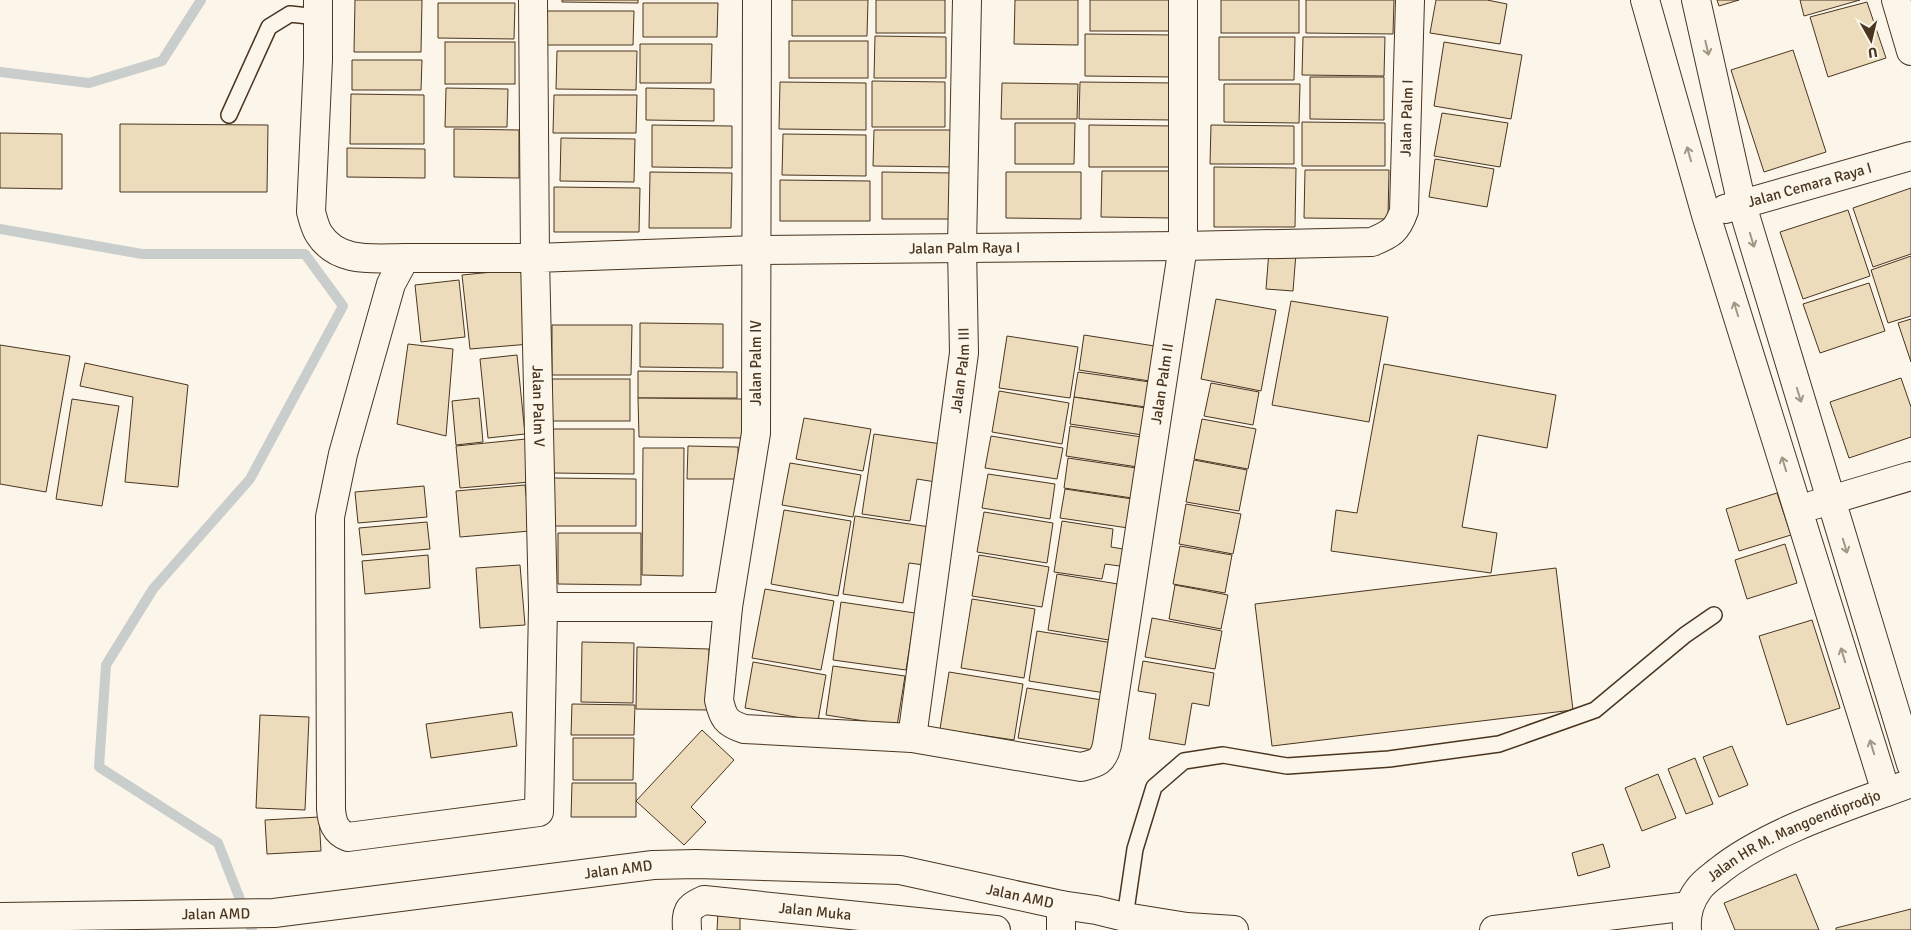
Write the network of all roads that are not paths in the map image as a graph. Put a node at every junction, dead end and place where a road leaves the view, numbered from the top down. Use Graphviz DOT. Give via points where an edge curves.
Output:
graph roads {
  1 [pos="533,0"];
  2 [pos="757,0"];
  3 [pos="967,0"];
  4 [pos="1183,0"];
  5 [pos="1410,0"];
  6 [pos="1645,0"];
  7 [pos="1696,0"];
  8 [pos="1896,0"];
  9 [pos="318,9"];
  10 [pos="1911,52"];
  11 [pos="229,114"];
  12 [pos="1911,156"];
  13 [pos="1742,205"];
  14 [pos="1706,215"];
  15 [pos="1392,233"];
  16 [pos="1183,246"];
  17 [pos="962,247"];
  18 [pos="756,250"];
  19 [pos="405,258"];
  20 [pos="535,258"];
  21 [pos="1911,476"];
  22 [pos="1831,500"];
  23 [pos="1799,511"];
  24 [pos="542,607"];
  25 [pos="728,607"];
  26 [pos="1714,615"];
  27 [pos="912,738"];
  28 [pos="1911,764"];
  29 [pos="1911,782"];
  30 [pos="1886,792"];
  31 [pos="0,917"];
  32 [pos="1061,918"];
  33 [pos="1125,918"];
  34 [pos="1688,918"];
  35 [pos="687,930"];
  36 [pos="996,930"];
  37 [pos="1234,930"];
  38 [pos="1494,930"];
  1 -- 20 [label="street, Jalan Palm V"];
  2 -- 18 [label="street, Jalan Palm IV"];
  3 -- 17 [label="street, Jalan Palm III"];
  4 -- 16 [label="street, Jalan Palm II"];
  5 -- 15 [label="street, Jalan Palm I" via="1404,211 1400,224"];
  14 -- 6 [label="street, one-way"];
  7 -- 13 [label="street, one-way"];
  8 -- 10 [label="street"];
  9 -- 11 [label="lane" via="290,14 269,27"];
  9 -- 19 [label="street, Jalan Palm Raya I" via="311,212 319,233 338,252 352,258"];
  12 -- 13 [label="street, Jalan Cemara Raya I"];
  13 -- 14 [label="street, Jalan Cemara Raya I"];
  13 -- 22 [label="street, one-way"];
  23 -- 14 [label="street, one-way"];
  15 -- 16 [label="street, Jalan Palm Raya I" via="1372,242"];
  16 -- 17 [label="street, Jalan Palm Raya I"];
  16 -- 27 [label="street, Jalan Palm II" via="1104,755 1099,761 1081,768"];
  17 -- 18 [label="street, Jalan Palm Raya I"];
  17 -- 27 [label="street, Jalan Palm III" via="964,353"];
  18 -- 20 [label="street, Jalan Palm Raya I"];
  18 -- 25 [label="street, Jalan Palm IV" via="756,433"];
  19 -- 20 [label="street, Jalan Palm Raya I"];
  19 -- 24 [label="street, Jalan Palm V" via="391,284 342,454 330,517 332,820 342,834 348,837 538,812"];
  20 -- 24 [label="street, Jalan Palm V"];
  21 -- 22 [label="street"];
  22 -- 23 [label="street"];
  22 -- 28 [label="street, one-way"];
  30 -- 23 [label="street, one-way"];
  24 -- 25 [label="street"];
  25 -- 27 [label="street, Jalan Palm IV" via="719,700 727,721 744,729"];
  26 -- 33 [label="lane" via="1595,710 1499,744 1389,759 1286,766 1223,755 1184,761 1154,787 1135,850"];
  29 -- 30 [label="street, Jalan HR M. Mangoendiprodjo"];
  30 -- 34 [label="street, Jalan HR M. Mangoendiprodjo" via="1750,849 1698,890"];
  31 -- 32 [label="street, Jalan AMD" via="274,913 654,865 696,864 900,870"];
  32 -- 33 [label="street, Jalan AMD" via="1096,910"];
  33 -- 37 [label="street, Jalan AMD"];
  34 -- 38 [label="street"];
  35 -- 36 [label="street, Jalan Muka" via="686,915 692,905 704,900"];
}
